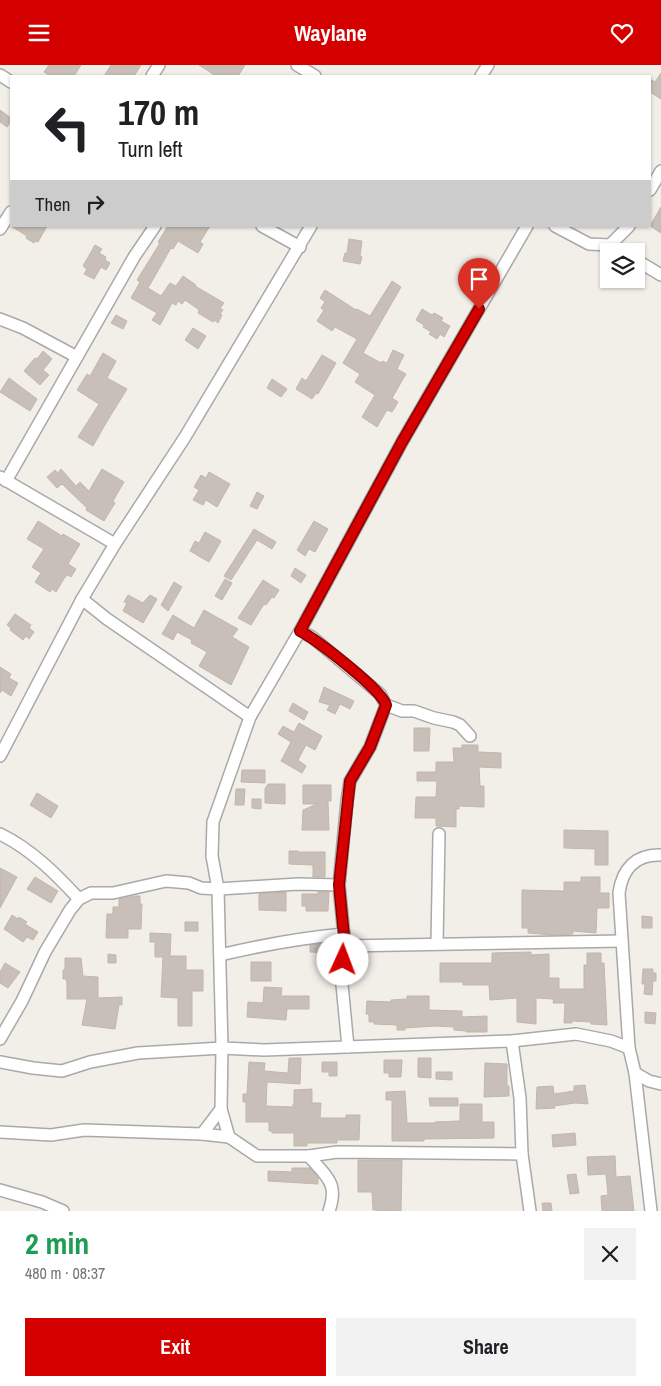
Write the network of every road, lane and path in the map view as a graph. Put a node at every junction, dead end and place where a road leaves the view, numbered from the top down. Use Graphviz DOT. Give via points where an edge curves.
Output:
graph roads {
  1 [pos="297,65"];
  2 [pos="313,75"];
  3 [pos="661,171"];
  4 [pos="651,188"];
  5 [pos="10,214"];
  6 [pos="153,227"];
  7 [pos="264,227"];
  8 [pos="310,227"];
  9 [pos="526,227"];
  10 [pos="557,227"];
  11 [pos="627,227"];
  12 [pos="0,229"];
  13 [pos="612,243"];
  14 [pos="600,245"];
  15 [pos="300,247"];
  16 [pos="645,265"];
  17 [pos="661,275"];
  18 [pos="0,319"];
  19 [pos="77,357"];
  20 [pos="3,479"];
  21 [pos="115,545"];
  22 [pos="82,599"];
  23 [pos="300,631"];
  24 [pos="386,705"];
  25 [pos="250,717"];
  26 [pos="470,736"];
  27 [pos="0,756"];
  28 [pos="0,834"];
  29 [pos="439,834"];
  30 [pos="661,855"];
  31 [pos="339,885"];
  32 [pos="218,889"];
  33 [pos="79,899"];
  34 [pos="344,940"];
  35 [pos="622,941"];
  36 [pos="437,944"];
  37 [pos="220,955"];
  38 [pos="0,1039"];
  39 [pos="512,1041"];
  40 [pos="348,1047"];
  41 [pos="222,1048"];
  42 [pos="628,1048"];
  43 [pos="0,1062"];
  44 [pos="634,1073"];
  45 [pos="661,1084"];
  46 [pos="221,1109"];
  47 [pos="0,1132"];
  48 [pos="202,1134"];
  49 [pos="229,1137"];
  50 [pos="522,1154"];
  51 [pos="308,1156"];
  52 [pos="0,1190"];
  53 [pos="63,1211"];
  54 [pos="329,1211"];
  55 [pos="530,1211"];
  56 [pos="651,1211"];
  1 -- 2 [label="street"];
  3 -- 4 [label="street"];
  5 -- 12 [label="street"];
  6 -- 19 [label="street"];
  7 -- 15 [label="street"];
  8 -- 15 [label="street"];
  9 -- 23 [label="street" via="402,442"];
  10 -- 14 [label="street" via="589,245"];
  11 -- 13 [label="street"];
  15 -- 21 [label="street"];
  16 -- 17 [label="street"];
  18 -- 19 [label="street" via="24,328"];
  19 -- 20 [label="street"];
  20 -- 21 [label="street"];
  21 -- 22 [label="street"];
  22 -- 25 [label="street"];
  22 -- 27 [label="street"];
  23 -- 24 [label="street" via="312,637 380,694"];
  23 -- 25 [label="street"];
  24 -- 26 [label="street" via="453,722"];
  24 -- 31 [label="street" via="370,747 350,781"];
  25 -- 32 [label="street" via="213,822 212,856"];
  28 -- 33 [label="street" via="33,855"];
  29 -- 36 [label="street"];
  30 -- 35 [label="street" via="639,860 627,868 620,880"];
  31 -- 32 [label="street" via="298,883"];
  31 -- 34 [label="street"];
  32 -- 33 [label="street" via="166,881 113,893 90,893"];
  32 -- 37 [label="street"];
  33 -- 38 [label="street" via="45,952"];
  34 -- 36 [label="street" via="381,946"];
  34 -- 37 [label="street" via="302,937"];
  34 -- 40 [label="street" via="341,974"];
  35 -- 36 [label="street"];
  35 -- 42 [label="street"];
  37 -- 41 [label="street"];
  39 -- 40 [label="street"];
  39 -- 42 [label="street" via="576,1034"];
  39 -- 50 [label="street" via="520,1098"];
  40 -- 41 [label="street"];
  41 -- 43 [label="street" via="138,1053 90,1061 62,1071"];
  41 -- 46 [label="street"];
  42 -- 44 [label="street"];
  44 -- 45 [label="street"];
  44 -- 56 [label="street"];
  46 -- 48 [label="street"];
  46 -- 49 [label="street"];
  47 -- 48 [label="street" via="51,1135 84,1130"];
  48 -- 49 [label="street"];
  49 -- 51 [label="street" via="257,1156"];
  50 -- 51 [label="street" via="337,1152"];
  50 -- 55 [label="street"];
  51 -- 54 [label="street" via="333,1188"];
  52 -- 53 [label="street"];
}
